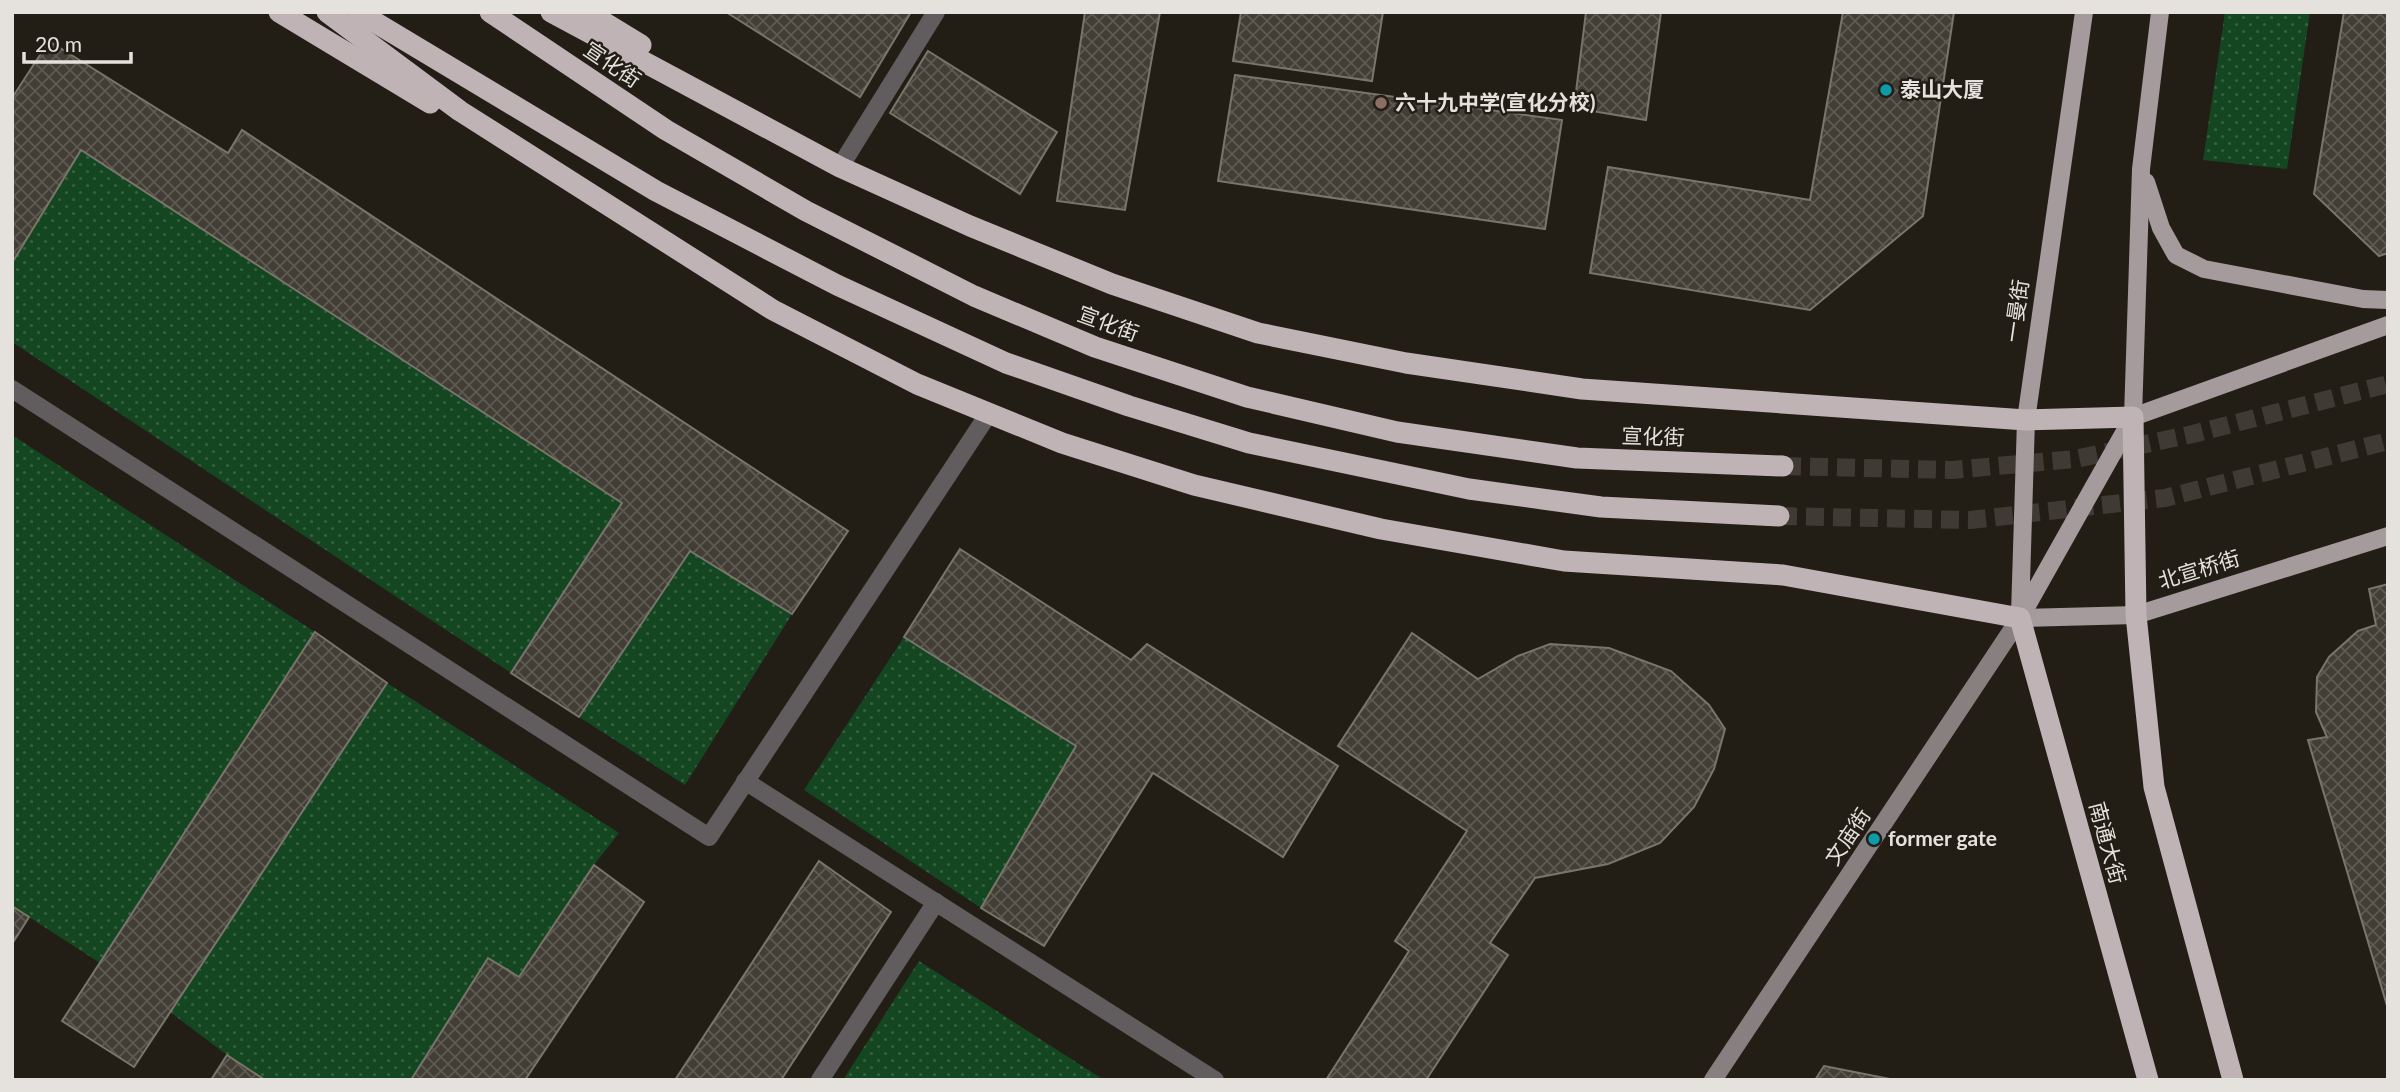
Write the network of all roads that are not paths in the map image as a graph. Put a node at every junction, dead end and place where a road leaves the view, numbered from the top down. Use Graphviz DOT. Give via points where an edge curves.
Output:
graph roads {
  1 [pos="279,12"];
  2 [pos="327,12"];
  3 [pos="358,12"];
  4 [pos="490,12"];
  5 [pos="551,12"];
  6 [pos="587,12"];
  7 [pos="936,12"];
  8 [pos="2084,12"];
  9 [pos="2160,12"];
  10 [pos="840,167"];
  11 [pos="2141,169"];
  12 [pos="2388,300"];
  13 [pos="773,310"];
  14 [pos="2388,325"];
  15 [pos="12,389"];
  16 [pos="989,414"];
  17 [pos="2133,417"];
  18 [pos="2026,420"];
  19 [pos="1783,466"];
  20 [pos="1779,516"];
  21 [pos="2388,536"];
  22 [pos="2136,615"];
  23 [pos="2020,618"];
  24 [pos="746,781"];
  25 [pos="936,902"];
  26 [pos="820,1080"];
  27 [pos="1215,1080"];
  28 [pos="1713,1080"];
  29 [pos="2148,1080"];
  30 [pos="2233,1080"];
  1 -- 13 [label="highway"];
  2 -- 13 [label="highway" via="460,111"];
  3 -- 20 [label="highway" via="656,191 837,285 1006,363 1249,443 1469,489 1601,507"];
  4 -- 19 [label="highway, 宣化街" via="666,130 806,211 974,296 1095,347 1247,397 1397,432 1577,458"];
  5 -- 10 [label="highway"];
  6 -- 10 [label="highway, 宣化街"];
  7 -- 10 [label="street"];
  8 -- 18 [label="main road, 一曼街"];
  9 -- 11 [label="main road"];
  10 -- 18 [label="highway" via="1099,278 1258,333 1406,363 1582,389"];
  11 -- 12 [label="main road" via="2161,228 2176,255 2204,270"];
  11 -- 17 [label="main road"];
  13 -- 16 [label="highway" via="917,384"];
  14 -- 17 [label="main road"];
  15 -- 24 [label="street" via="709,837"];
  16 -- 23 [label="highway" via="1062,443 1194,485 1381,529 1564,561 1783,575"];
  16 -- 24 [label="street"];
  17 -- 18 [label="highway"];
  17 -- 22 [label="highway"];
  17 -- 23 [label="main road"];
  18 -- 23 [label="main road, 一曼街"];
  21 -- 22 [label="main road, 北宣桥街"];
  22 -- 23 [label="main road, 北宣桥街"];
  22 -- 30 [label="highway" via="2154,787"];
  23 -- 28 [label="main road, 文庙街"];
  23 -- 29 [label="highway, 南通大街"];
  24 -- 25 [label="street"];
  25 -- 26 [label="street"];
  25 -- 27 [label="street"];
}
